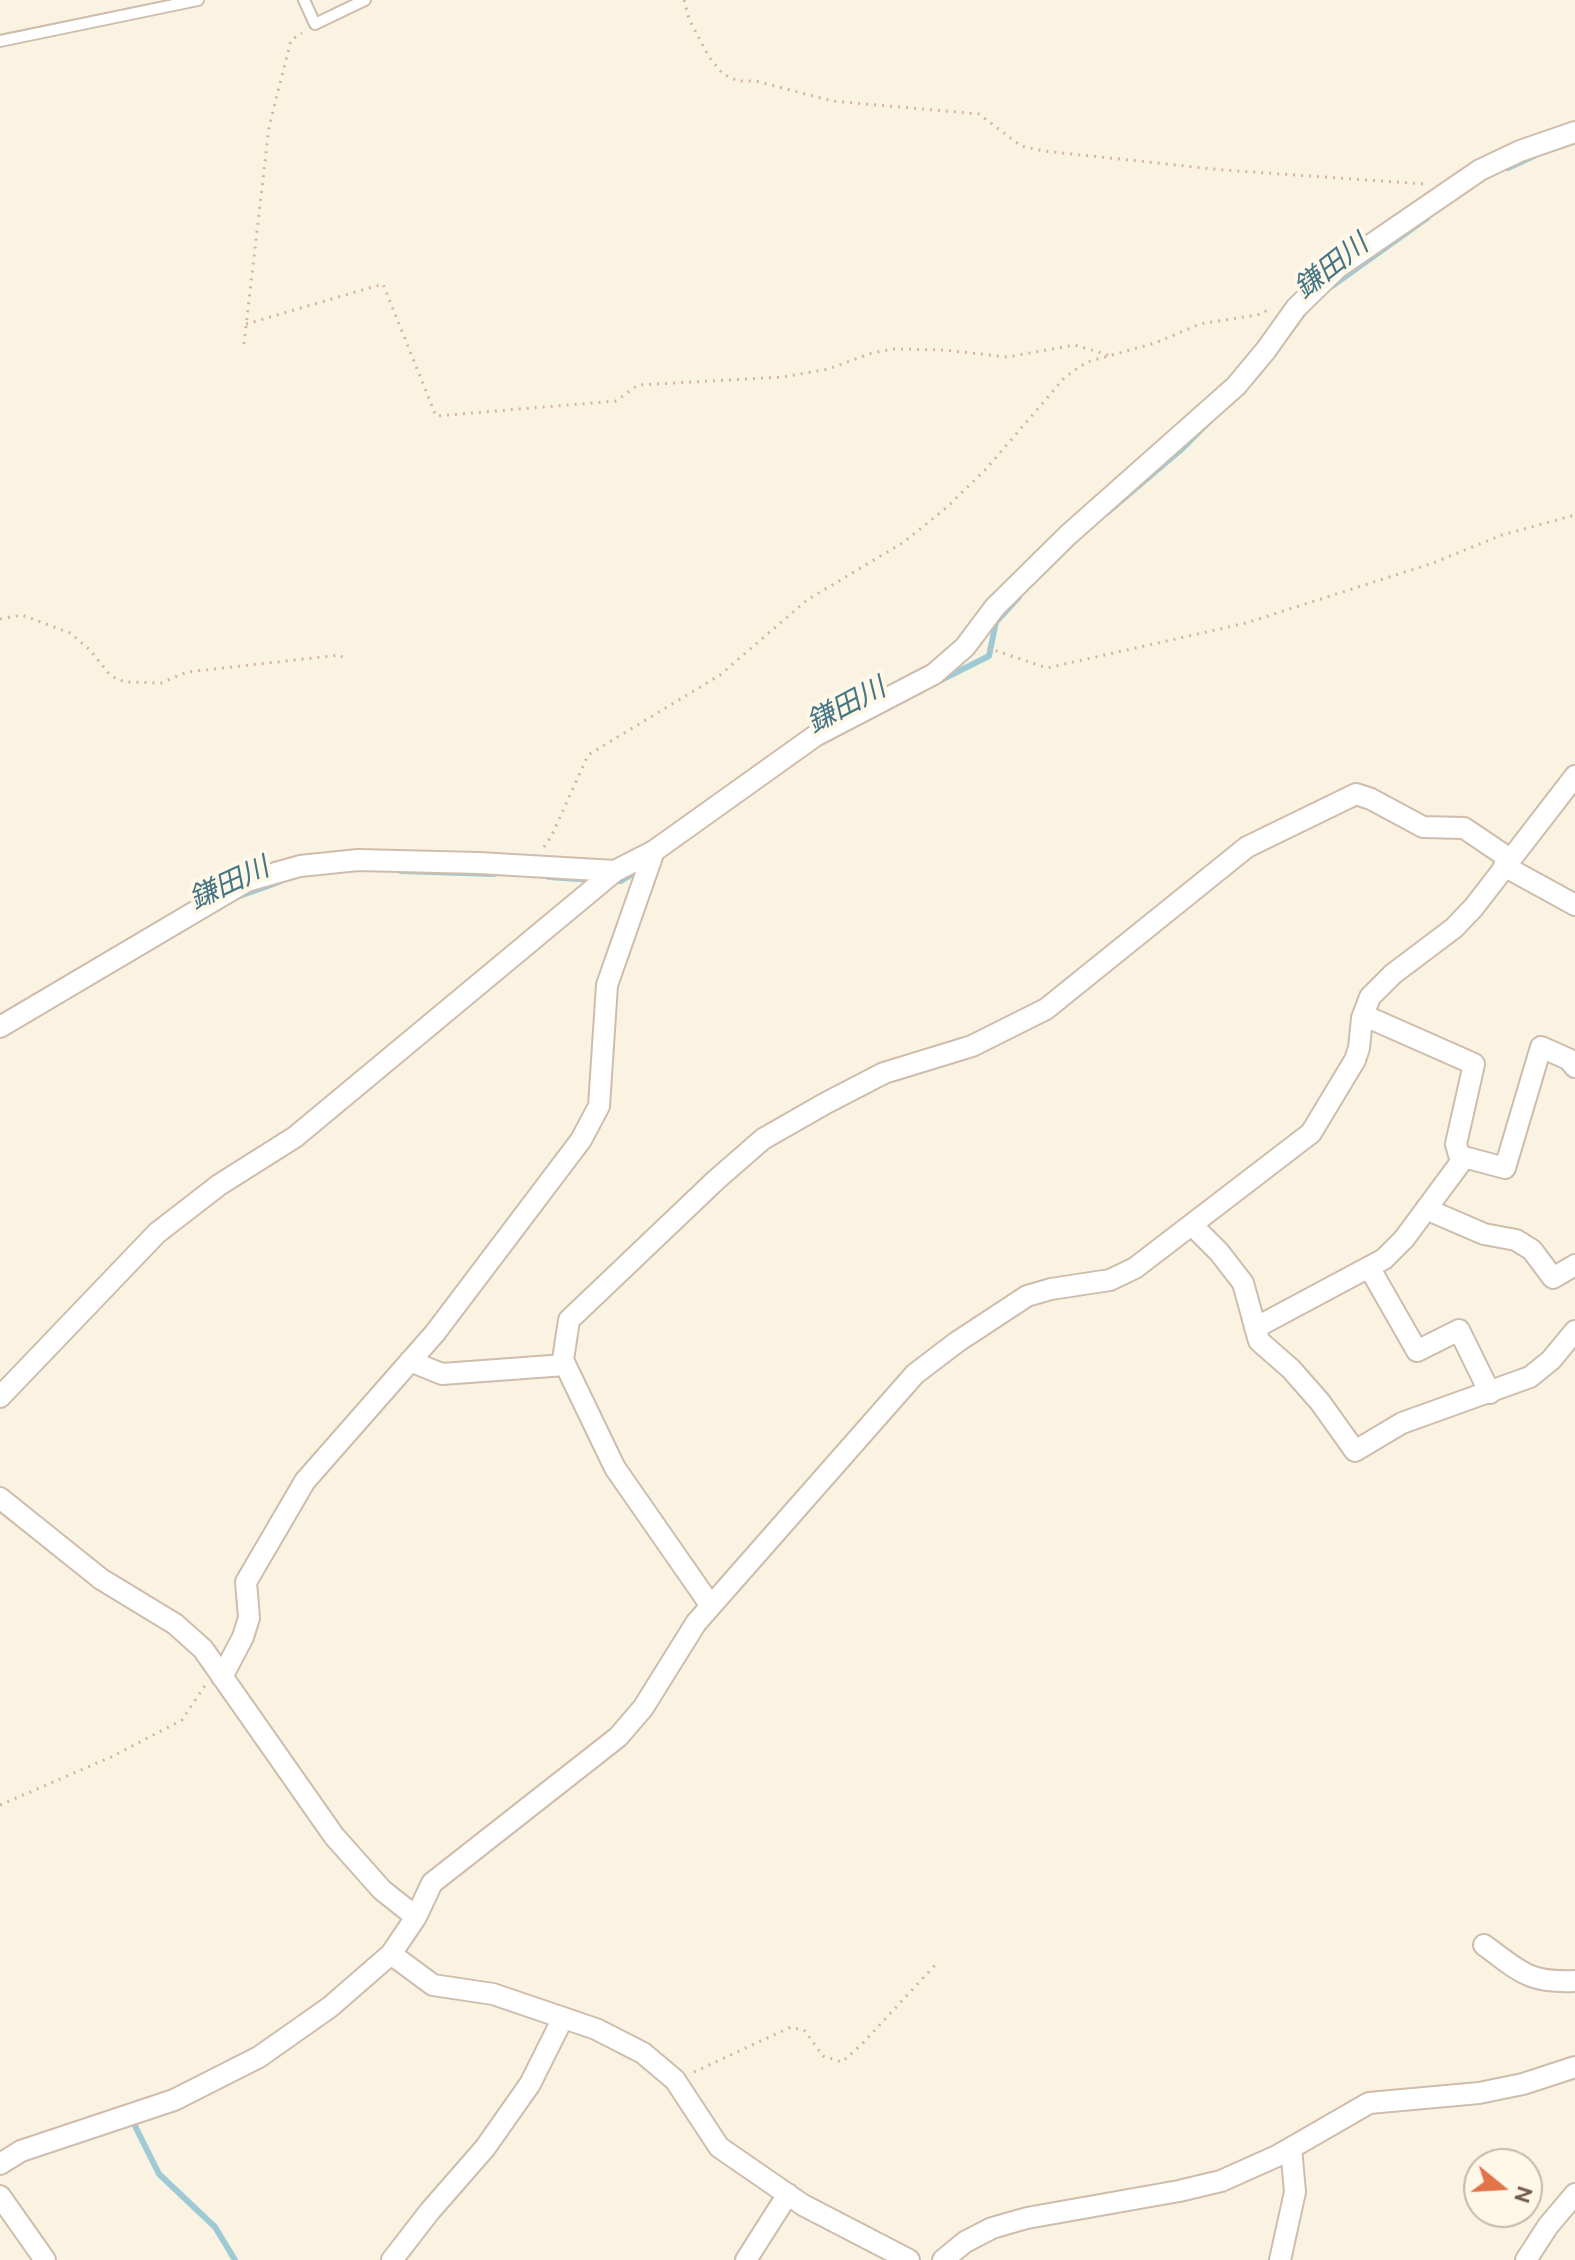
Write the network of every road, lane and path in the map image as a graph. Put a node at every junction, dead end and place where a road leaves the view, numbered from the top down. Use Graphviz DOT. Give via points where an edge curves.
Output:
graph roads {
  1 [pos="198,0"];
  2 [pos="304,0"];
  3 [pos="365,0"];
  4 [pos="684,0"];
  5 [pos="315,24"];
  6 [pos="0,41"];
  7 [pos="1575,132"];
  8 [pos="1460,184"];
  9 [pos="1275,304"];
  10 [pos="246,324"];
  11 [pos="244,344"];
  12 [pos="1111,356"];
  13 [pos="1575,515"];
  14 [pos="0,619"];
  15 [pos="969,642"];
  16 [pos="347,661"];
  17 [pos="1575,776"];
  18 [pos="654,851"];
  19 [pos="1507,862"];
  20 [pos="530,866"];
  21 [pos="615,871"];
  22 [pos="1575,905"];
  23 [pos="1363,1015"];
  24 [pos="0,1027"];
  25 [pos="1575,1067"];
  26 [pos="1460,1156"];
  27 [pos="1426,1209"];
  28 [pos="1192,1225"];
  29 [pos="1575,1265"];
  30 [pos="1369,1267"];
  31 [pos="1255,1328"];
  32 [pos="1575,1331"];
  33 [pos="410,1361"];
  34 [pos="565,1365"];
  35 [pos="1490,1393"];
  36 [pos="0,1397"];
  37 [pos="0,1498"];
  38 [pos="711,1606"];
  39 [pos="219,1673"];
  40 [pos="0,1805"];
  41 [pos="416,1917"];
  42 [pos="1484,1945"];
  43 [pos="391,1954"];
  44 [pos="936,1964"];
  45 [pos="1575,1981"];
  46 [pos="563,2018"];
  47 [pos="1575,2067"];
  48 [pos="675,2080"];
  49 [pos="1291,2148"];
  50 [pos="0,2164"];
  51 [pos="788,2194"];
  52 [pos="1575,2194"];
  53 [pos="0,2196"];
  54 [pos="45,2260"];
  55 [pos="392,2260"];
  56 [pos="746,2260"];
  57 [pos="909,2260"];
  58 [pos="943,2260"];
  59 [pos="1280,2260"];
  60 [pos="1526,2260"];
  1 -- 6 [label="lane"];
  2 -- 5 [label="lane"];
  3 -- 5 [label="lane"];
  4 -- 8 [label="path" via="709,57 723,74 738,81 832,101 979,114 1021,146 1044,151 1223,170"];
  5 -- 10 [label="path" via="291,40 269,127"];
  7 -- 8 [label="street" via="1520,151"];
  8 -- 15 [label="street" via="1337,268 1296,308 1236,386 1068,535 995,607"];
  9 -- 12 [label="path" via="1262,314 1200,324"];
  10 -- 11 [label="path"];
  10 -- 12 [label="path" via="383,284 436,416 616,401 638,385 783,377 894,349 1007,357 1075,345"];
  12 -- 20 [label="path" via="1087,362 1065,377 987,468 904,542 807,600 720,675 588,755 552,835"];
  13 -- 15 [label="path" via="1246,623 1047,668"];
  14 -- 16 [label="path" via="22,615 70,633 111,676 125,682 161,683 187,672 340,655"];
  15 -- 18 [label="street" via="934,674 815,736"];
  17 -- 19 [label="street"];
  18 -- 21 [label="street"];
  18 -- 33 [label="street" via="607,985 599,1106 581,1140"];
  19 -- 22 [label="street"];
  19 -- 23 [label="street" via="1454,928 1370,997"];
  19 -- 34 [label="street" via="1464,828 1423,827 1356,794 1247,847 1046,1009 972,1046 884,1073 763,1139 569,1320"];
  20 -- 21 [label="street"];
  20 -- 24 [label="street" via="358,860 273,871 247,881"];
  21 -- 36 [label="street" via="295,1137 157,1233"];
  23 -- 26 [label="street" via="1474,1064 1456,1144"];
  23 -- 28 [label="street" via="1355,1060 1311,1133"];
  25 -- 26 [label="street" via="1541,1047 1505,1168"];
  26 -- 27 [label="street" via="1461,1162"];
  27 -- 29 [label="street" via="1484,1234 1516,1240 1532,1250 1553,1278"];
  27 -- 30 [label="street" via="1404,1239"];
  28 -- 31 [label="street" via="1243,1283"];
  28 -- 38 [label="street" via="1110,1280 1027,1296 915,1374"];
  30 -- 31 [label="street"];
  30 -- 35 [label="street" via="1417,1351 1459,1330"];
  31 -- 35 [label="street" via="1259,1341 1320,1402 1355,1451 1402,1423"];
  32 -- 35 [label="street" via="1530,1377"];
  33 -- 34 [label="street" via="442,1374"];
  33 -- 39 [label="street" via="305,1481 246,1582 249,1618"];
  34 -- 38 [label="street" via="615,1468"];
  37 -- 39 [label="street" via="101,1579 175,1624 203,1649"];
  38 -- 41 [label="street" via="618,1737 432,1883"];
  39 -- 40 [label="path" via="182,1720"];
  39 -- 41 [label="street" via="334,1836 382,1890"];
  41 -- 43 [label="street"];
  42 -- 45 [label="street" via="1545,1983"];
  43 -- 46 [label="street" via="433,1985 493,1994"];
  43 -- 50 [label="street" via="330,2007 259,2057 174,2100 21,2151"];
  44 -- 48 [label="path" via="842,2062 823,2056 805,2031 791,2027"];
  46 -- 48 [label="street" via="643,2053"];
  46 -- 55 [label="street" via="530,2084 485,2148"];
  47 -- 49 [label="street" via="1479,2093 1369,2103"];
  48 -- 51 [label="street" via="719,2147"];
  49 -- 58 [label="street" via="1221,2181 992,2228"];
  49 -- 59 [label="street" via="1295,2192"];
  51 -- 56 [label="street"];
  51 -- 57 [label="street"];
  52 -- 60 [label="street"];
  53 -- 54 [label="street"];
}
